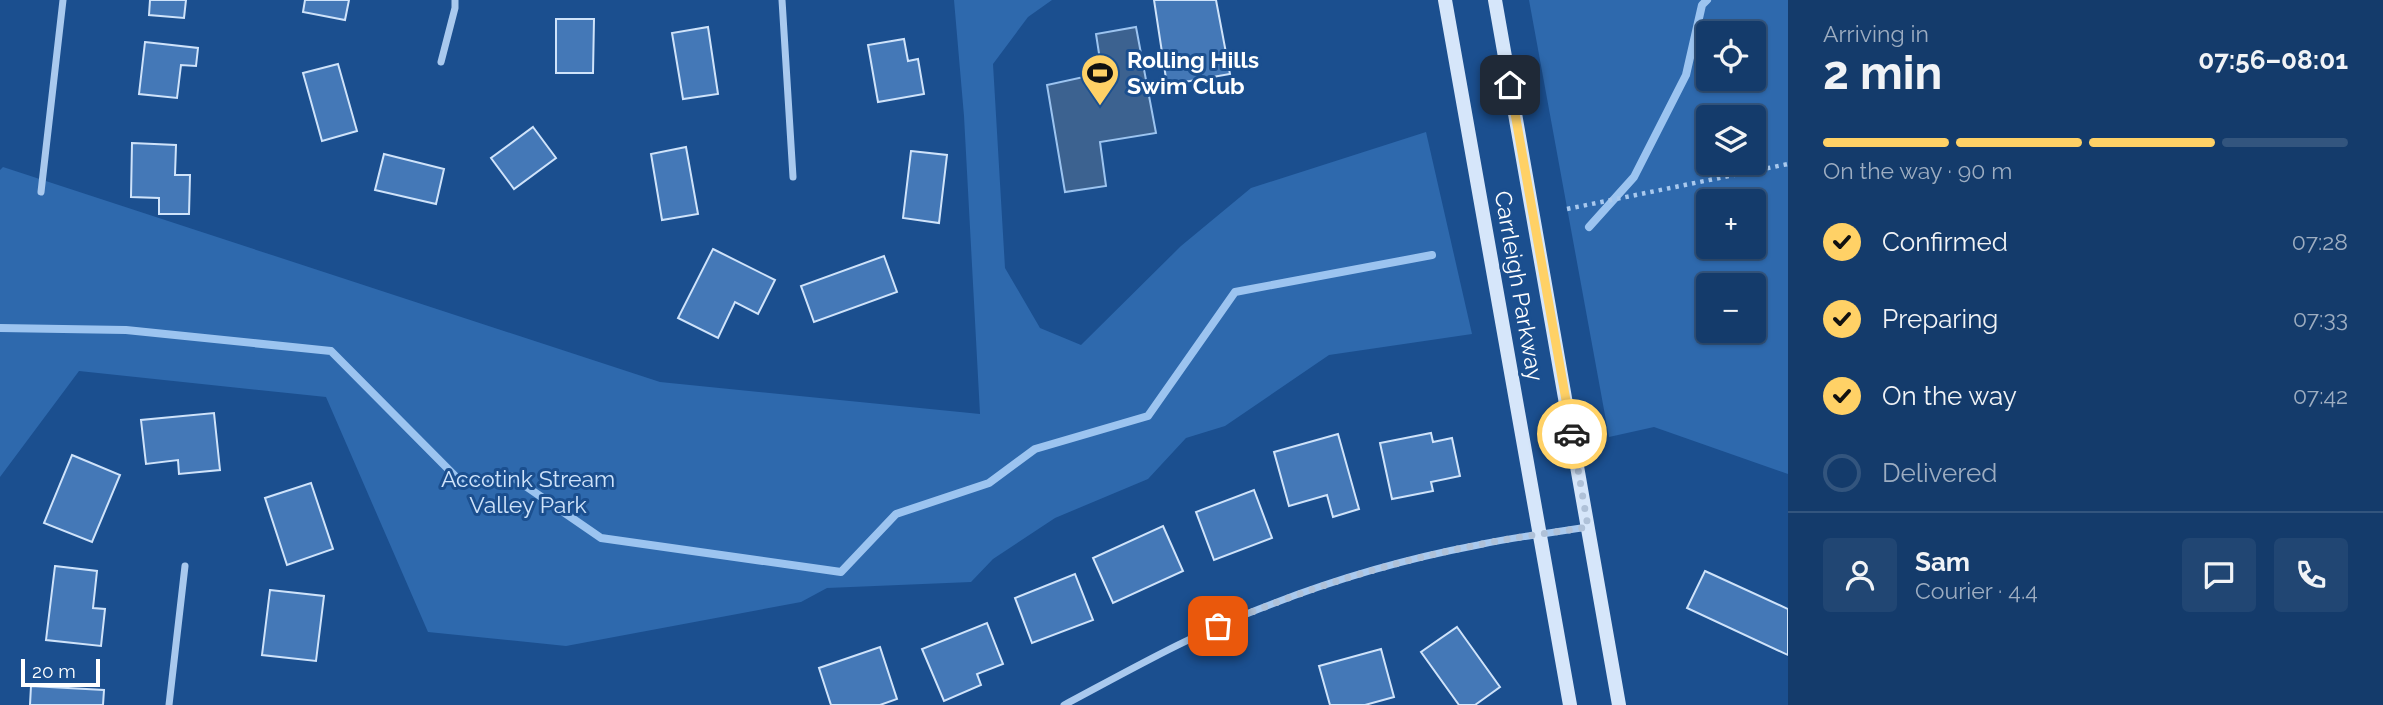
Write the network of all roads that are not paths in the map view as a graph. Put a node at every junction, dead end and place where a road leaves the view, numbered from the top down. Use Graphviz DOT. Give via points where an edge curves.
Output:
graph roads {
  1 [pos="63,0"];
  2 [pos="455,0"];
  3 [pos="782,0"];
  4 [pos="1444,0"];
  5 [pos="1495,0"];
  6 [pos="440,62"];
  7 [pos="793,177"];
  8 [pos="41,192"];
  9 [pos="1588,527"];
  10 [pos="1541,535"];
  11 [pos="185,566"];
  12 [pos="169,705"];
  13 [pos="1063,705"];
  14 [pos="1570,705"];
  15 [pos="1619,705"];
  1 -- 8 [label="street"];
  2 -- 6 [label="street"];
  3 -- 7 [label="street"];
  4 -- 10 [label="street, Carrleigh Parkway"];
  5 -- 9 [label="street, Carrleigh Parkway"];
  9 -- 10 [label="street"];
  9 -- 15 [label="street, Carrleigh Parkway"];
  10 -- 13 [label="street" via="1417,558 1317,588 1199,635"];
  10 -- 14 [label="street, Carrleigh Parkway"];
  11 -- 12 [label="street"];
}
